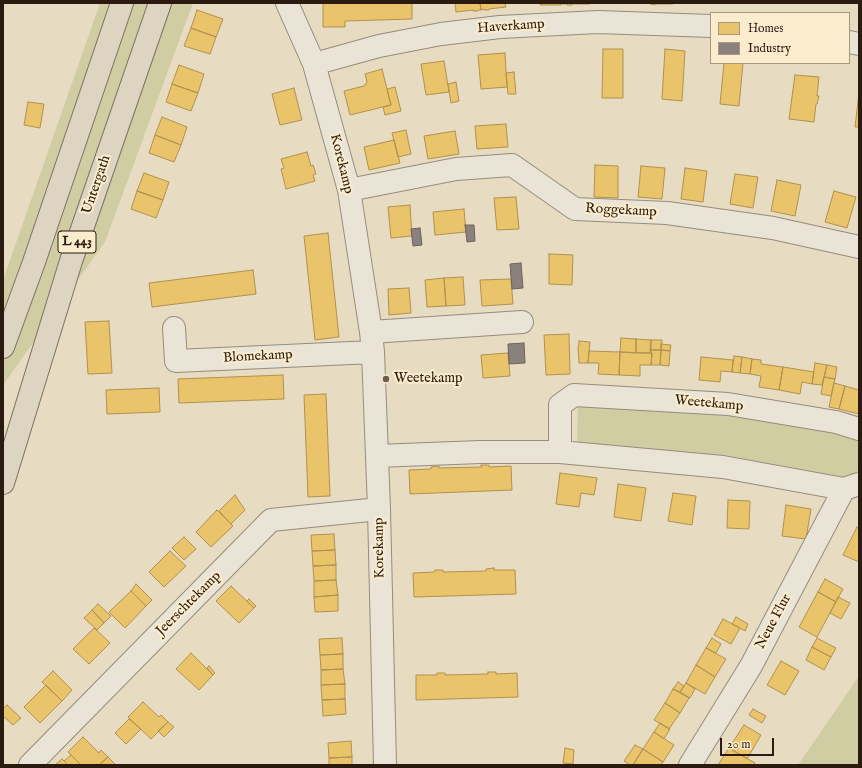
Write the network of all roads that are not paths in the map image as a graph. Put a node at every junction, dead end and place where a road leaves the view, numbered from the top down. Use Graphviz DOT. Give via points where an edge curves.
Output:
graph roads {
  1 [pos="122,3"];
  2 [pos="160,3"];
  3 [pos="287,3"];
  4 [pos="710,26"];
  5 [pos="314,64"];
  6 [pos="349,190"];
  7 [pos="859,247"];
  8 [pos="522,322"];
  9 [pos="174,328"];
  10 [pos="372,342"];
  11 [pos="3,347"];
  12 [pos="859,429"];
  13 [pos="560,452"];
  14 [pos="377,456"];
  15 [pos="3,483"];
  16 [pos="852,487"];
  17 [pos="379,509"];
  18 [pos="30,765"];
  19 [pos="384,765"];
  20 [pos="690,765"];
  1 -- 11 [label="main road, L 443"];
  2 -- 15 [label="main road, Untergath / L 443" via="71,261"];
  3 -- 5 [label="street, Korekamp"];
  4 -- 5 [label="street, Haverkamp" via="598,22 492,28 441,34 379,46"];
  5 -- 6 [label="street, Korekamp"];
  6 -- 7 [label="street, Roggekamp" via="456,169 512,165 575,209 674,214 773,228"];
  6 -- 10 [label="street, Korekamp"];
  8 -- 10 [label="street"];
  9 -- 10 [label="street, Blomekamp" via="176,361"];
  10 -- 14 [label="street, Korekamp"];
  12 -- 13 [label="street, Weetekamp" via="836,422 728,404 574,395 560,405"];
  13 -- 14 [label="street"];
  13 -- 16 [label="street" via="723,467"];
  14 -- 17 [label="street, Korekamp"];
  16 -- 20 [label="street, Neue Flur" via="751,666"];
  17 -- 18 [label="street, Jeerschtekamp" via="271,520"];
  17 -- 19 [label="street, Korekamp"];
}
